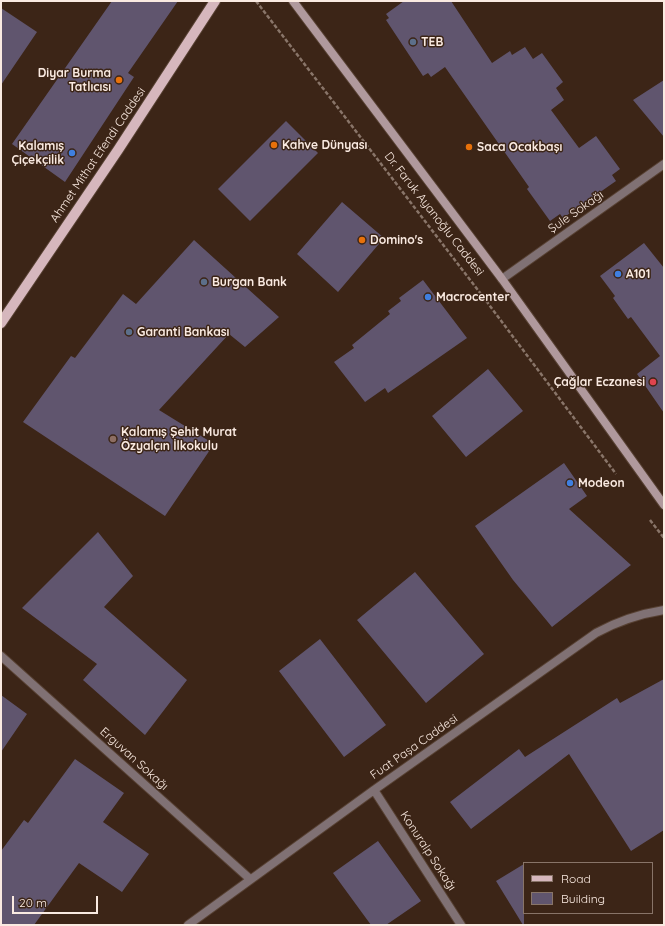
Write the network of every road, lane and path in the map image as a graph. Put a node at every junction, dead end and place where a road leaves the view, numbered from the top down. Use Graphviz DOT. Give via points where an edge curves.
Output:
graph roads {
  1 [pos="215,1"];
  2 [pos="256,1"];
  3 [pos="293,1"];
  4 [pos="664,164"];
  5 [pos="502,279"];
  6 [pos="1,323"];
  7 [pos="616,475"];
  8 [pos="664,505"];
  9 [pos="650,519"];
  10 [pos="664,538"];
  11 [pos="664,610"];
  12 [pos="1,656"];
  13 [pos="374,790"];
  14 [pos="250,879"];
  15 [pos="188,925"];
  16 [pos="461,925"];
  1 -- 6 [label="main road, Ahmet Mithat Efendi Caddesi"];
  2 -- 7 [label="path, Dr. Faruk Ayanoğlu Caddesi"];
  3 -- 5 [label="street, Dr. Faruk Ayanoğlu Caddesi"];
  4 -- 5 [label="street, Şule Sokağı"];
  5 -- 8 [label="street, Dr. Faruk Ayanoğlu Caddesi"];
  9 -- 10 [label="path"];
  11 -- 13 [label="street, Fuat Paşa Caddesi" via="633,616 596,634"];
  12 -- 14 [label="street, Erguvan Sokağı"];
  13 -- 14 [label="street, Fuat Paşa Caddesi"];
  13 -- 16 [label="street, Konuralp Sokağı"];
  14 -- 15 [label="street, Fuat Paşa Caddesi"];
}
